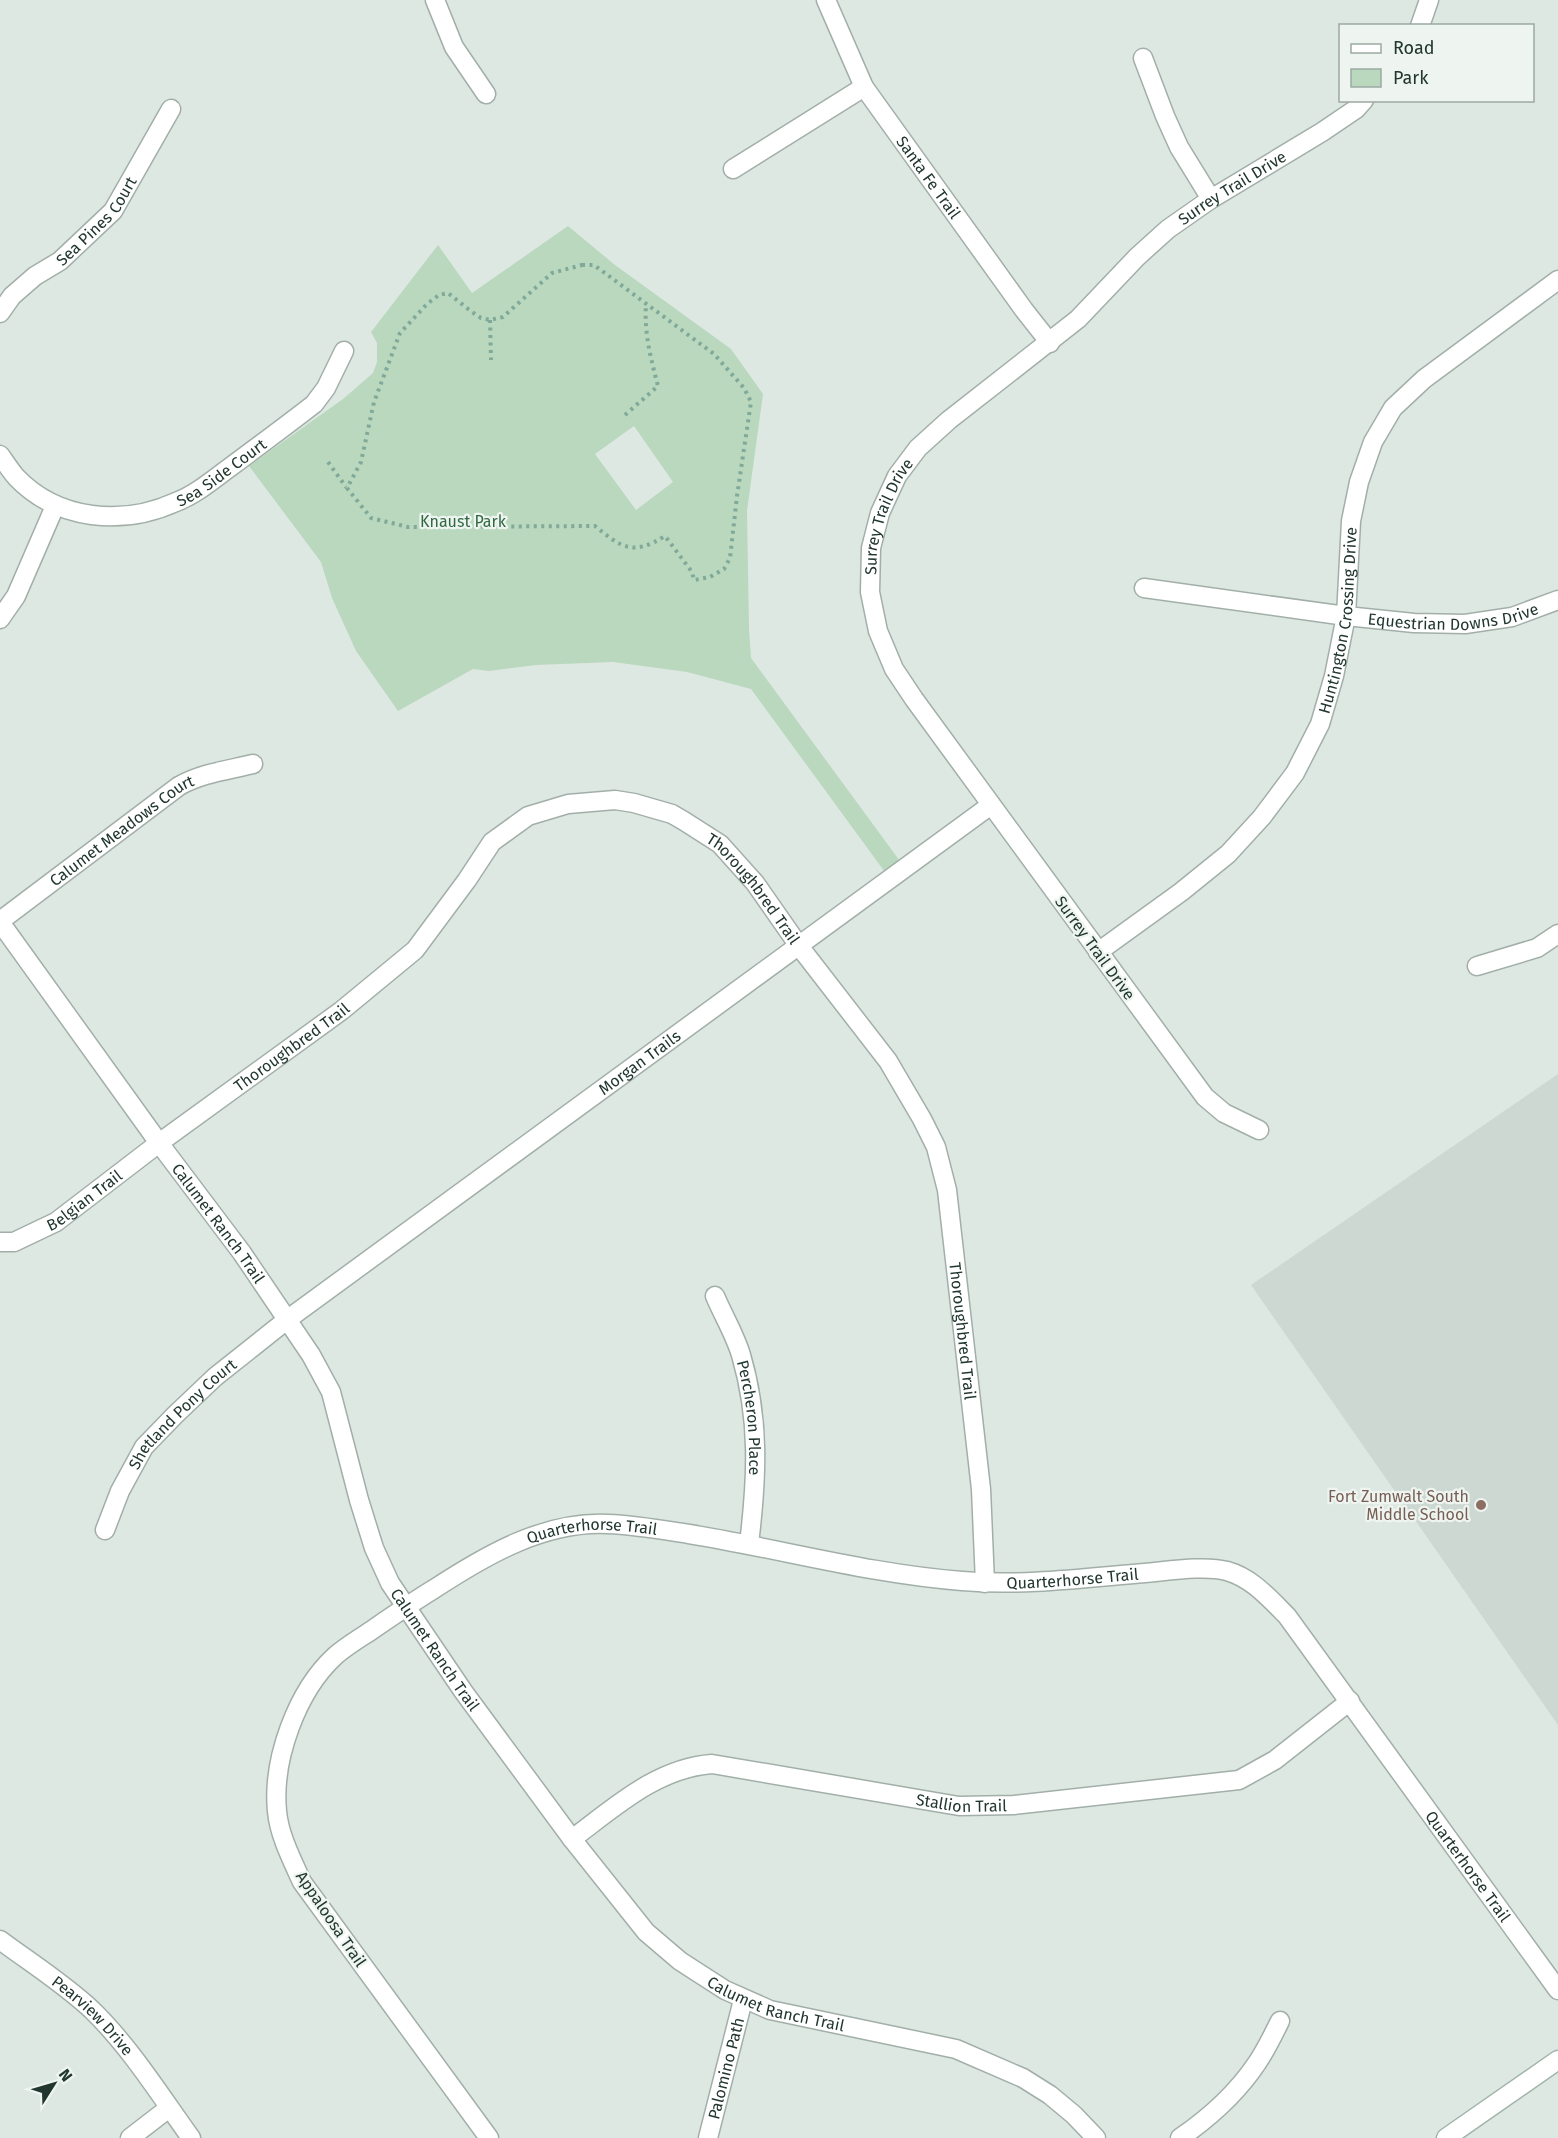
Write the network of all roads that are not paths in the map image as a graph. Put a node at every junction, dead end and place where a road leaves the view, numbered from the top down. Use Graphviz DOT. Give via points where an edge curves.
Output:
graph roads {
  1 [pos="435,0"];
  2 [pos="826,0"];
  3 [pos="1429,0"];
  4 [pos="1421,24"];
  5 [pos="1143,58"];
  6 [pos="864,87"];
  7 [pos="486,94"];
  8 [pos="1362,102"];
  9 [pos="171,109"];
  10 [pos="733,169"];
  11 [pos="1211,199"];
  12 [pos="1558,280"];
  13 [pos="0,313"];
  14 [pos="1050,343"];
  15 [pos="344,351"];
  16 [pos="0,455"];
  17 [pos="55,506"];
  18 [pos="1144,588"];
  19 [pos="1558,600"];
  20 [pos="1346,616"];
  21 [pos="0,619"];
  22 [pos="253,764"];
  23 [pos="992,805"];
  24 [pos="0,921"];
  25 [pos="1558,934"];
  26 [pos="799,946"];
  27 [pos="1098,952"];
  28 [pos="1477,966"];
  29 [pos="1259,1130"];
  30 [pos="159,1143"];
  31 [pos="0,1242"];
  32 [pos="715,1296"];
  33 [pos="288,1319"];
  34 [pos="105,1530"];
  35 [pos="749,1544"];
  36 [pos="985,1583"];
  37 [pos="405,1607"];
  38 [pos="1350,1701"];
  39 [pos="572,1839"];
  40 [pos="0,1940"];
  41 [pos="1558,1990"];
  42 [pos="743,2000"];
  43 [pos="1280,2021"];
  44 [pos="1558,2061"];
  45 [pos="169,2108"];
  46 [pos="130,2138"];
  47 [pos="191,2138"];
  48 [pos="489,2138"];
  49 [pos="708,2138"];
  50 [pos="1096,2138"];
  51 [pos="1180,2138"];
  52 [pos="1446,2138"];
  1 -- 7 [label="street" via="454,47"];
  2 -- 6 [label="street, Santa Fe Trail"];
  3 -- 4 [label="street"];
  5 -- 11 [label="street" via="1179,147"];
  6 -- 10 [label="street"];
  6 -- 14 [label="street, Santa Fe Trail"];
  8 -- 11 [label="street, Surrey Trail Drive" via="1322,132"];
  9 -- 13 [label="street, Sea Pines Court" via="112,211 60,261 12,296"];
  11 -- 14 [label="street, Surrey Trail Drive" via="1137,257"];
  12 -- 20 [label="street, Huntington Crossing Drive" via="1424,379 1393,408 1373,442 1359,482 1351,521"];
  14 -- 23 [label="street, Surrey Trail Drive" via="918,448 897,476 880,513 872,548 870,592 878,631 894,669"];
  15 -- 17 [label="street, Sea Side Court" via="314,404 208,484 177,502 117,517"];
  16 -- 17 [label="street" via="16,477"];
  17 -- 21 [label="street" via="16,596"];
  18 -- 20 [label="street, Equestrian Downs Drive"];
  19 -- 20 [label="street, Equestrian Downs Drive" via="1512,617 1465,624"];
  20 -- 27 [label="street, Huntington Crossing Drive" via="1320,724 1295,773 1228,854"];
  22 -- 24 [label="street, Calumet Meadows Court" via="205,775 179,786"];
  23 -- 26 [label="street, Morgan Trails"];
  23 -- 27 [label="street, Surrey Trail Drive"];
  24 -- 30 [label="street, Calumet Ranch Trail"];
  25 -- 28 [label="street" via="1537,948"];
  26 -- 30 [label="street, Thoroughbred Trail" via="755,883 720,844 684,821 615,800 568,804 528,816 492,842 415,950 341,1011"];
  26 -- 33 [label="street, Morgan Trails"];
  26 -- 36 [label="street, Thoroughbred Trail" via="888,1061 936,1147 947,1190 981,1489"];
  27 -- 29 [label="street, Surrey Trail Drive" via="1205,1097 1224,1113"];
  30 -- 31 [label="street, Belgian Trail" via="56,1222 14,1242"];
  30 -- 33 [label="street, Calumet Ranch Trail"];
  32 -- 35 [label="street, Percheron Place" via="741,1353 754,1410 755,1488"];
  33 -- 34 [label="street, Shetland Pony Court" via="215,1377 144,1447 120,1491"];
  33 -- 37 [label="street, Calumet Ranch Trail" via="331,1392 374,1548"];
  35 -- 36 [label="street, Quarterhorse Trail" via="858,1568"];
  35 -- 37 [label="street, Quarterhorse Trail" via="606,1523 559,1528 519,1540 462,1570"];
  36 -- 38 [label="street, Quarterhorse Trail" via="1191,1569 1226,1571 1257,1586 1287,1616"];
  37 -- 39 [label="street, Calumet Ranch Trail"];
  37 -- 48 [label="street, Appaloosa Trail" via="336,1655 316,1676 297,1711 280,1758 277,1813 302,1882"];
  38 -- 39 [label="street, Stallion Trail" via="1275,1760 1239,1780 1014,1805 959,1806 712,1764 694,1765 638,1790"];
  38 -- 41 [label="street, Quarterhorse Trail"];
  39 -- 42 [label="street, Calumet Ranch Trail" via="646,1932 680,1961"];
  40 -- 45 [label="street, Pearview Drive" via="57,1979 93,2012"];
  42 -- 49 [label="street, Palomino Path"];
  42 -- 50 [label="street, Calumet Ranch Trail" via="770,2010 956,2049 1023,2078 1050,2095"];
  43 -- 51 [label="street" via="1257,2063 1237,2088 1206,2120"];
  44 -- 52 [label="street"];
  45 -- 46 [label="street"];
  45 -- 47 [label="street, Pearview Drive"];
}
